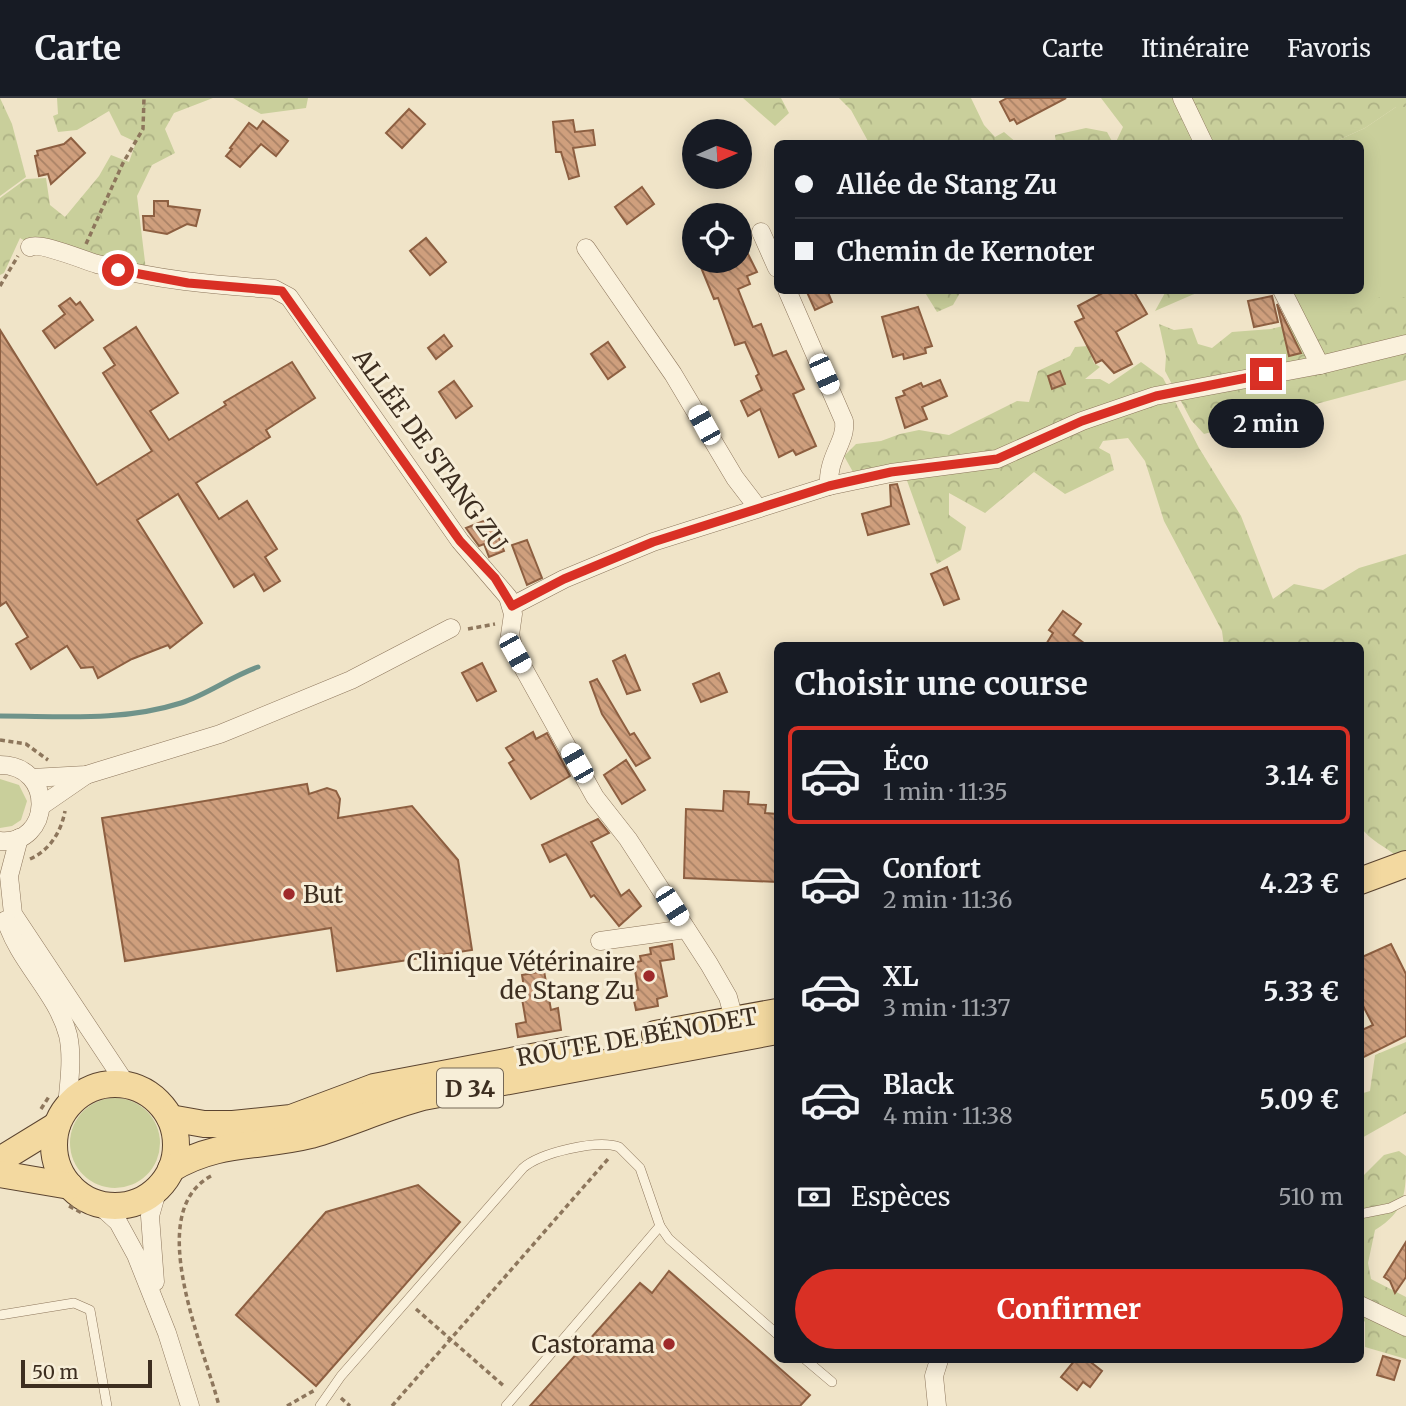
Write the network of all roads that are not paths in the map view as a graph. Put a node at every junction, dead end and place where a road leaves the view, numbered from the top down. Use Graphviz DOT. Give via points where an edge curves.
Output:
graph roads {
  1 [pos="1182,98"];
  2 [pos="1202,140"];
  3 [pos="761,232"];
  4 [pos="30,247"];
  5 [pos="586,248"];
  6 [pos="774,261"];
  7 [pos="789,294"];
  8 [pos="1284,294"];
  9 [pos="1406,344"];
  10 [pos="1320,365"];
  11 [pos="829,486"];
  12 [pos="758,508"];
  13 [pos="512,606"];
  14 [pos="451,628"];
  15 [pos="0,764"];
  16 [pos="86,775"];
  17 [pos="32,778"];
  18 [pos="41,806"];
  19 [pos="19,838"];
  20 [pos="0,841"];
  21 [pos="1406,864"];
  22 [pos="1364,880"];
  23 [pos="1406,883"];
  24 [pos="0,895"];
  25 [pos="1364,899"];
  26 [pos="686,929"];
  27 [pos="600,941"];
  28 [pos="734,1019"];
  29 [pos="773,1025"];
  30 [pos="624,1058"];
  31 [pos="126,1084"];
  32 [pos="62,1116"];
  33 [pos="170,1118"];
  34 [pos="0,1160"];
  35 [pos="0,1174"];
  36 [pos="165,1179"];
  37 [pos="67,1194"];
  38 [pos="1406,1200"];
  39 [pos="93,1210"];
  40 [pos="1364,1213"];
  41 [pos="660,1226"];
  42 [pos="1364,1307"];
  43 [pos="0,1315"];
  44 [pos="1406,1326"];
  45 [pos="774,1331"];
  46 [pos="167,1333"];
  47 [pos="810,1363"];
  48 [pos="938,1363"];
  49 [pos="832,1382"];
  50 [pos="107,1406"];
  51 [pos="190,1406"];
  52 [pos="320,1406"];
  53 [pos="506,1406"];
  54 [pos="937,1406"];
  1 -- 2 [label="street"];
  3 -- 6 [label="street"];
  4 -- 13 [label="street, ALLÉE DE STANG ZU" via="40,245 165,280 282,291 460,541 495,578"];
  5 -- 12 [label="street"];
  7 -- 11 [label="street" via="844,421 830,464"];
  8 -- 10 [label="street"];
  9 -- 10 [label="street"];
  10 -- 11 [label="street" via="1156,396 1082,421 997,459 891,472"];
  11 -- 12 [label="street"];
  12 -- 13 [label="street" via="622,554"];
  13 -- 26 [label="street" via="509,629 515,653 595,797"];
  14 -- 16 [label="street" via="278,712"];
  15 -- 17 [label="street" via="15,766"];
  16 -- 17 [label="street"];
  16 -- 18 [label="street"];
  17 -- 18 [label="street"];
  18 -- 19 [label="street" via="37,822"];
  19 -- 20 [label="street"];
  19 -- 31 [label="street" via="9,876 13,914"];
  21 -- 22 [label="main road"];
  23 -- 25 [label="main road"];
  24 -- 32 [label="street" via="14,941 68,1034"];
  26 -- 27 [label="street"];
  26 -- 28 [label="street" via="723,988"];
  28 -- 29 [label="main road, ROUTE DE BÉNODET / D 34"];
  28 -- 30 [label="street" via="728,1029 648,1044"];
  28 -- 33 [label="main road, ROUTE DE BÉNODET / D 34" via="374,1087 291,1118 233,1124"];
  29 -- 30 [label="main road, ROUTE DE BÉNODET / D 34"];
  30 -- 36 [label="main road, ROUTE DE BÉNODET / D 34" via="397,1104 298,1138 201,1152"];
  31 -- 32 [label="main road" via="93,1087"];
  31 -- 33 [label="main road" via="152,1096"];
  32 -- 34 [label="main road"];
  32 -- 37 [label="main road" via="55,1157"];
  33 -- 36 [label="main road" via="176,1152"];
  35 -- 37 [label="main road"];
  36 -- 39 [label="main road, ROUTE DE BÉNODET" via="130,1204"];
  36 -- 46 [label="street" via="150,1216 150,1249"];
  37 -- 39 [label="main road"];
  38 -- 40 [label="lane"];
  39 -- 46 [label="street" via="124,1230"];
  41 -- 45 [label="lane"];
  41 -- 52 [label="lane" via="640,1168 619,1147 581,1147 530,1162 341,1376"];
  41 -- 53 [label="lane"];
  42 -- 44 [label="street"];
  43 -- 50 [label="lane" via="74,1303 90,1310"];
  46 -- 51 [label="street"];
  47 -- 49 [label="lane"];
  48 -- 54 [label="street" via="934,1376"];
}
